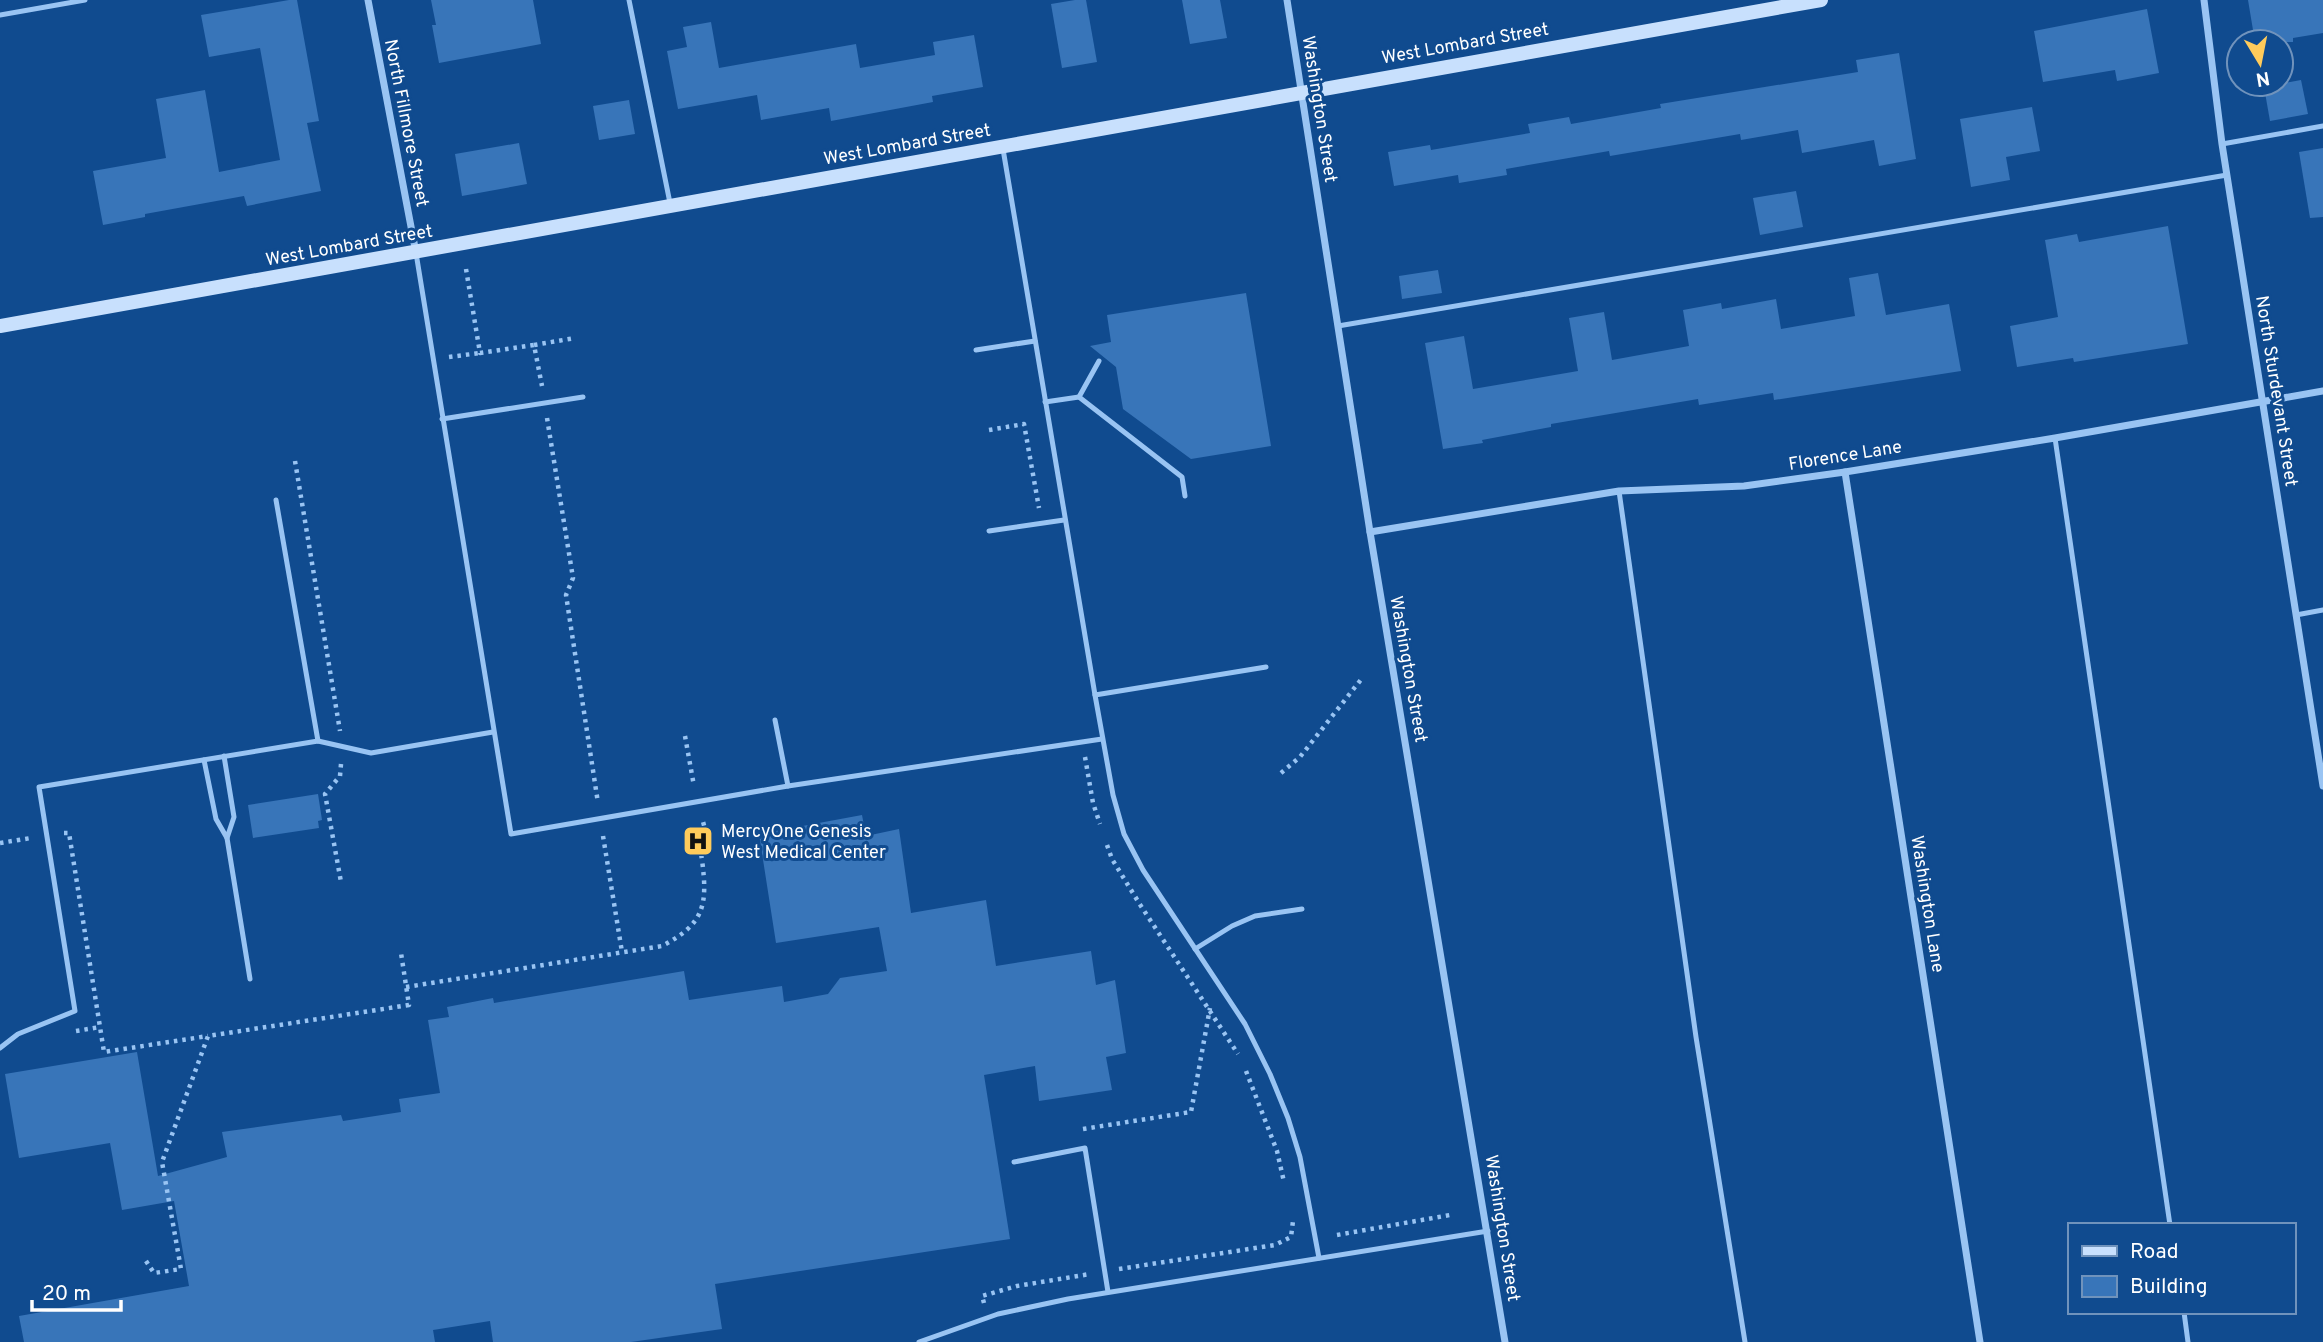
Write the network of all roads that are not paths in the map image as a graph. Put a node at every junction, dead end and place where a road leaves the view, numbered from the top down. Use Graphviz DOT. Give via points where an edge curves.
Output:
graph roads {
  1 [pos="85,0"];
  2 [pos="368,0"];
  3 [pos="629,0"];
  4 [pos="1287,0"];
  5 [pos="1821,0"];
  6 [pos="2204,0"];
  7 [pos="0,15"];
  8 [pos="1301,92"];
  9 [pos="2323,126"];
  10 [pos="2222,144"];
  11 [pos="1003,147"];
  12 [pos="2227,175"];
  13 [pos="671,206"];
  14 [pos="416,253"];
  15 [pos="0,326"];
  16 [pos="1338,326"];
  17 [pos="1035,341"];
  18 [pos="976,350"];
  19 [pos="1099,360"];
  20 [pos="2323,391"];
  21 [pos="583,397"];
  22 [pos="1079,397"];
  23 [pos="1045,402"];
  24 [pos="2263,402"];
  25 [pos="442,419"];
  26 [pos="2055,438"];
  27 [pos="1845,472"];
  28 [pos="1619,491"];
  29 [pos="1185,496"];
  30 [pos="276,500"];
  31 [pos="1064,520"];
  32 [pos="989,531"];
  33 [pos="1370,532"];
  34 [pos="2323,610"];
  35 [pos="2296,615"];
  36 [pos="1266,667"];
  37 [pos="1094,695"];
  38 [pos="775,720"];
  39 [pos="493,732"];
  40 [pos="1102,739"];
  41 [pos="318,741"];
  42 [pos="225,757"];
  43 [pos="204,760"];
  44 [pos="788,786"];
  45 [pos="2323,786"];
  46 [pos="227,838"];
  47 [pos="1302,909"];
  48 [pos="1195,949"];
  49 [pos="250,979"];
  50 [pos="0,1048"];
  51 [pos="1014,1162"];
  52 [pos="2170,1223"];
  53 [pos="1488,1231"];
  54 [pos="1320,1258"];
  55 [pos="1108,1292"];
  56 [pos="2184,1314"];
  57 [pos="919,1342"];
  58 [pos="1505,1342"];
  59 [pos="1745,1342"];
  60 [pos="1980,1342"];
  61 [pos="2188,1342"];
  1 -- 7 [label="lane"];
  2 -- 14 [label="street, North Fillmore Street"];
  3 -- 13 [label="lane"];
  4 -- 8 [label="street, Washington Street"];
  5 -- 8 [label="street, West Lombard Street"];
  6 -- 10 [label="street, North Sturdevant Street"];
  8 -- 11 [label="street, West Lombard Street"];
  8 -- 16 [label="street, Washington Street"];
  9 -- 10 [label="lane"];
  10 -- 12 [label="street, North Sturdevant Street"];
  11 -- 13 [label="street, West Lombard Street"];
  11 -- 17 [label="lane"];
  12 -- 16 [label="lane"];
  12 -- 24 [label="street, North Sturdevant Street"];
  13 -- 14 [label="street, West Lombard Street"];
  14 -- 15 [label="street, West Lombard Street"];
  14 -- 25 [label="lane"];
  16 -- 33 [label="street, Washington Street"];
  17 -- 18 [label="lane"];
  17 -- 23 [label="lane"];
  19 -- 22 [label="lane"];
  20 -- 24 [label="street, Florence Lane"];
  21 -- 25 [label="lane"];
  22 -- 23 [label="lane"];
  22 -- 29 [label="lane" via="1182,477"];
  23 -- 31 [label="lane"];
  24 -- 26 [label="street, Florence Lane"];
  24 -- 35 [label="street, North Sturdevant Street"];
  25 -- 39 [label="lane"];
  26 -- 27 [label="street, Florence Lane"];
  26 -- 52 [label="lane"];
  27 -- 28 [label="street, Florence Lane" via="1744,486"];
  27 -- 60 [label="street, Washington Lane"];
  28 -- 33 [label="street, Florence Lane"];
  28 -- 59 [label="lane" via="1696,1037"];
  30 -- 41 [label="lane"];
  31 -- 32 [label="lane"];
  31 -- 37 [label="lane"];
  33 -- 53 [label="street, Washington Street"];
  34 -- 35 [label="lane"];
  35 -- 45 [label="street, North Sturdevant Street"];
  36 -- 37 [label="lane"];
  37 -- 40 [label="lane"];
  38 -- 44 [label="lane"];
  39 -- 41 [label="lane" via="371,753"];
  39 -- 44 [label="lane" via="511,834"];
  40 -- 44 [label="lane"];
  40 -- 48 [label="lane" via="1124,834"];
  41 -- 42 [label="lane"];
  42 -- 43 [label="lane"];
  42 -- 46 [label="lane" via="234,817"];
  43 -- 46 [label="lane" via="216,819"];
  43 -- 50 [label="lane" via="39,787 75,1010 19,1034"];
  46 -- 49 [label="lane"];
  47 -- 48 [label="lane" via="1255,916"];
  48 -- 54 [label="lane" via="1245,1024 1288,1118 1308,1188"];
  51 -- 55 [label="lane" via="1085,1148"];
  53 -- 54 [label="lane"];
  53 -- 58 [label="street, Washington Street"];
  54 -- 55 [label="lane"];
  55 -- 57 [label="lane" via="987,1318"];
  56 -- 61 [label="lane"];
}
